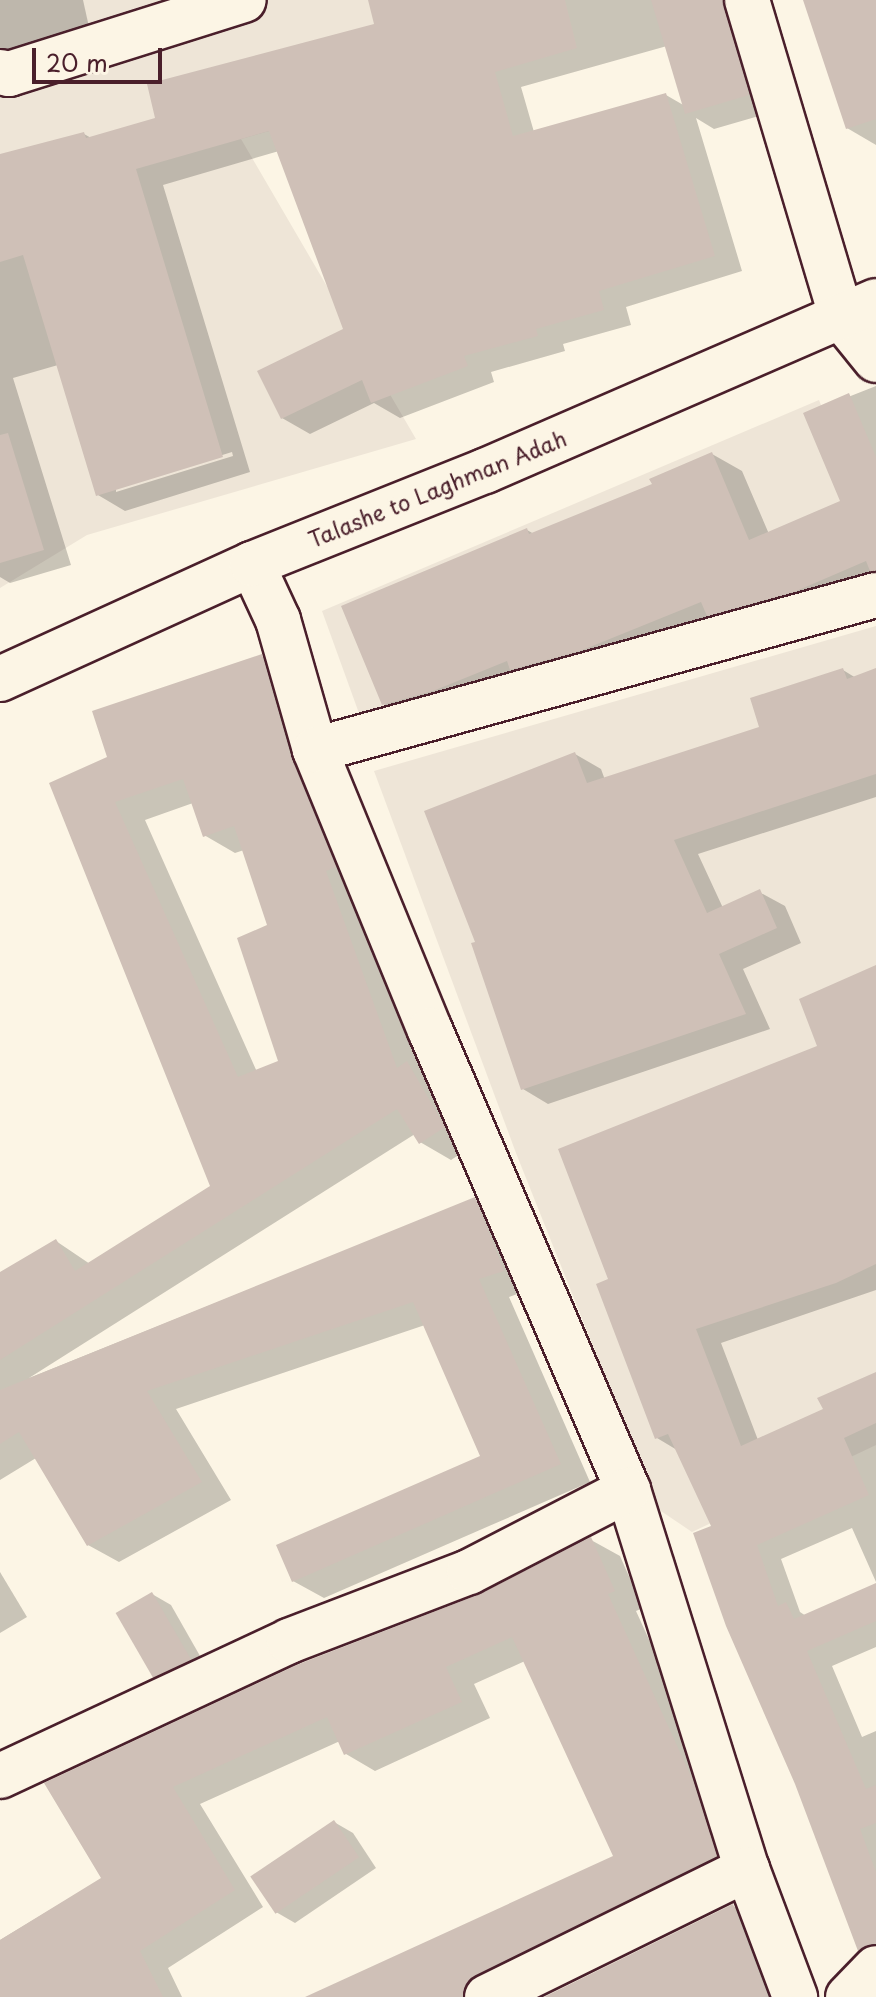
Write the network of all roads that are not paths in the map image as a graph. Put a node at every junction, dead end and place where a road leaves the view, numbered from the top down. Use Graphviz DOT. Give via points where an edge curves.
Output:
graph roads {
  1 [pos="244,0"];
  2 [pos="747,0"];
  3 [pos="0,72"];
  4 [pos="859,310"];
  5 [pos="876,360"];
  6 [pos="252,564"];
  7 [pos="876,595"];
  8 [pos="0,679"];
  9 [pos="315,750"];
  10 [pos="628,1490"];
  11 [pos="0,1776"];
  12 [pos="747,1869"];
  13 [pos="876,1968"];
  14 [pos="487,1997"];
  15 [pos="795,1997"];
  16 [pos="848,1997"];
  1 -- 3 [label="street" via="9,74"];
  2 -- 4 [label="street"];
  4 -- 5 [label="street"];
  4 -- 6 [label="street, Talashe to Laghman Adah" via="485,471"];
  6 -- 8 [label="street, Talashe to Laghman Adah"];
  6 -- 9 [label="street" via="278,620"];
  7 -- 9 [label="street"];
  9 -- 10 [label="street"];
  10 -- 11 [label="street" via="469,1572 289,1641"];
  10 -- 12 [label="street"];
  12 -- 14 [label="street"];
  12 -- 15 [label="street"];
  13 -- 16 [label="street"];
}
